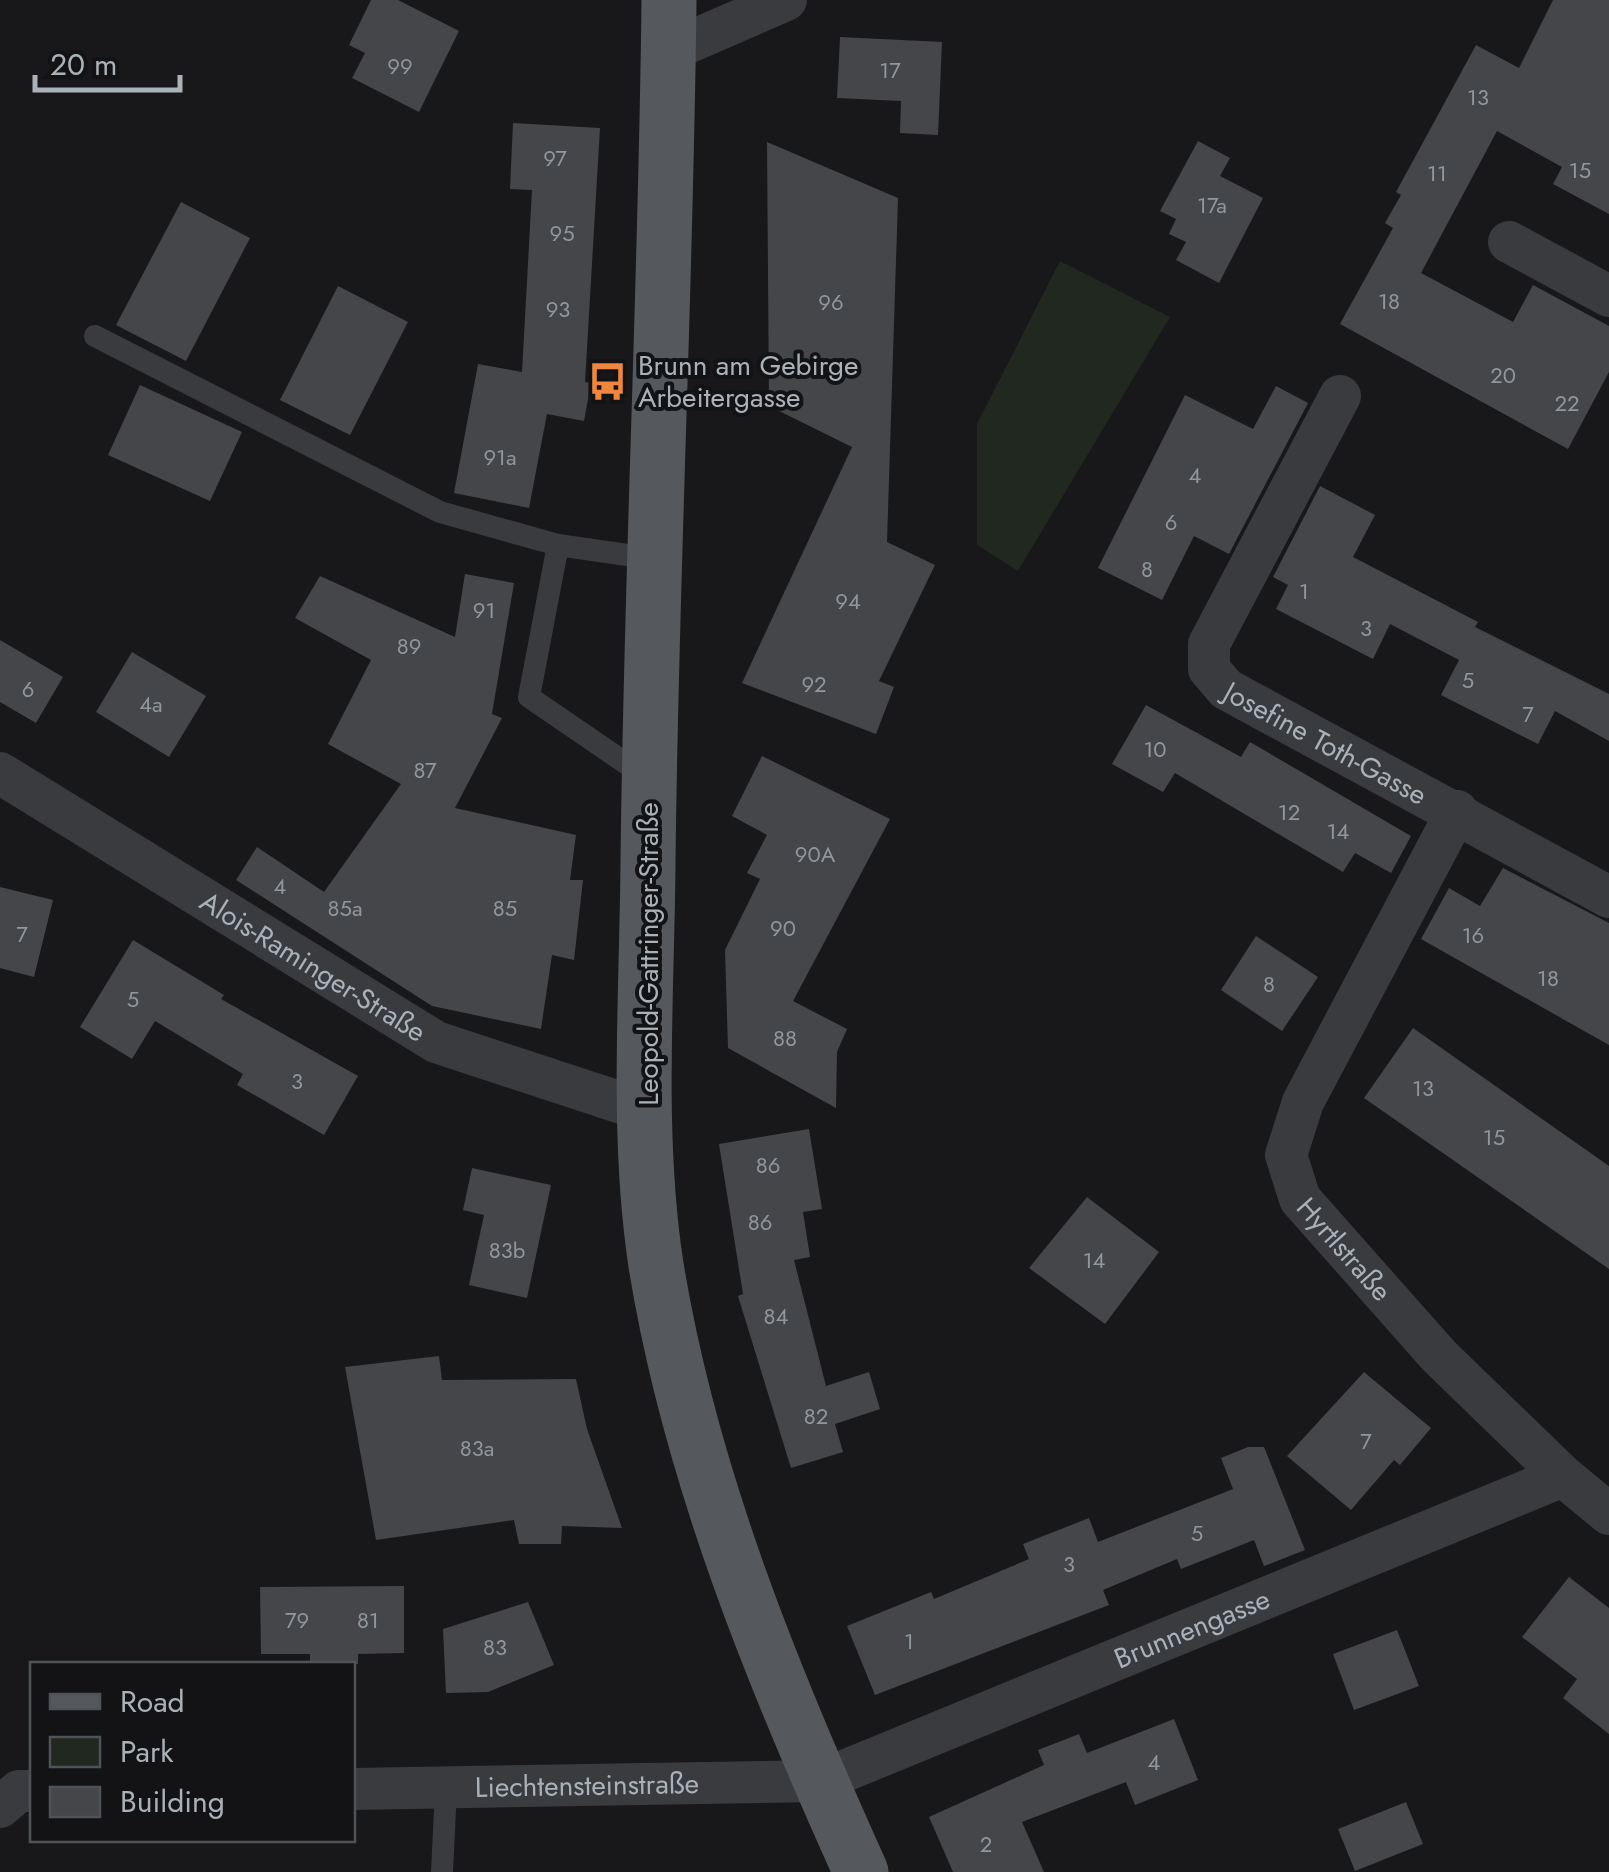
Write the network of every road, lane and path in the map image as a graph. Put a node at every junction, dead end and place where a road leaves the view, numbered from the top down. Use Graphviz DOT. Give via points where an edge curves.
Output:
graph roads {
  1 [pos="786,0"];
  2 [pos="669,26"];
  3 [pos="1509,242"];
  4 [pos="1609,296"];
  5 [pos="94,336"];
  6 [pos="1340,396"];
  7 [pos="558,545"];
  8 [pos="655,560"];
  9 [pos="0,773"];
  10 [pos="649,779"];
  11 [pos="1457,811"];
  12 [pos="1609,897"];
  13 [pos="646,1112"];
  14 [pos="1563,1476"];
  15 [pos="1609,1514"];
  16 [pos="820,1781"];
  17 [pos="355,1788"];
  18 [pos="446,1788"];
  19 [pos="30,1791"];
  20 [pos="0,1807"];
  21 [pos="442,1872"];
  22 [pos="861,1872"];
  1 -- 2 [label="street"];
  2 -- 8 [label="main road, Leopold-Gattringer-Straße"];
  3 -- 4 [label="street"];
  5 -- 7 [label="lane" via="440,512"];
  6 -- 11 [label="street, Josefine Toth-Gasse" via="1209,644 1209,669 1226,689"];
  7 -- 8 [label="lane"];
  7 -- 10 [label="lane" via="529,697"];
  8 -- 10 [label="main road, Leopold-Gattringer-Straße"];
  9 -- 13 [label="street, Alois-Raminger-Straße" via="436,1042"];
  10 -- 13 [label="main road, Leopold-Gattringer-Straße"];
  11 -- 12 [label="street, Josefine Toth-Gasse"];
  11 -- 14 [label="street, Hyrtlstraße" via="1303,1102 1286,1155 1300,1199 1439,1356"];
  13 -- 16 [label="main road, Leopold-Gattringer-Straße" via="656,1263 692,1421 748,1600"];
  14 -- 15 [label="street, Hyrtlstraße"];
  14 -- 16 [label="street, Brunnengasse"];
  16 -- 18 [label="street, Liechtensteinstraße"];
  16 -- 22 [label="main road, Leopold-Gattringer-Straße"];
  17 -- 18 [label="street, Liechtensteinstraße"];
  18 -- 21 [label="lane"];
  19 -- 20 [label="street"];
}
